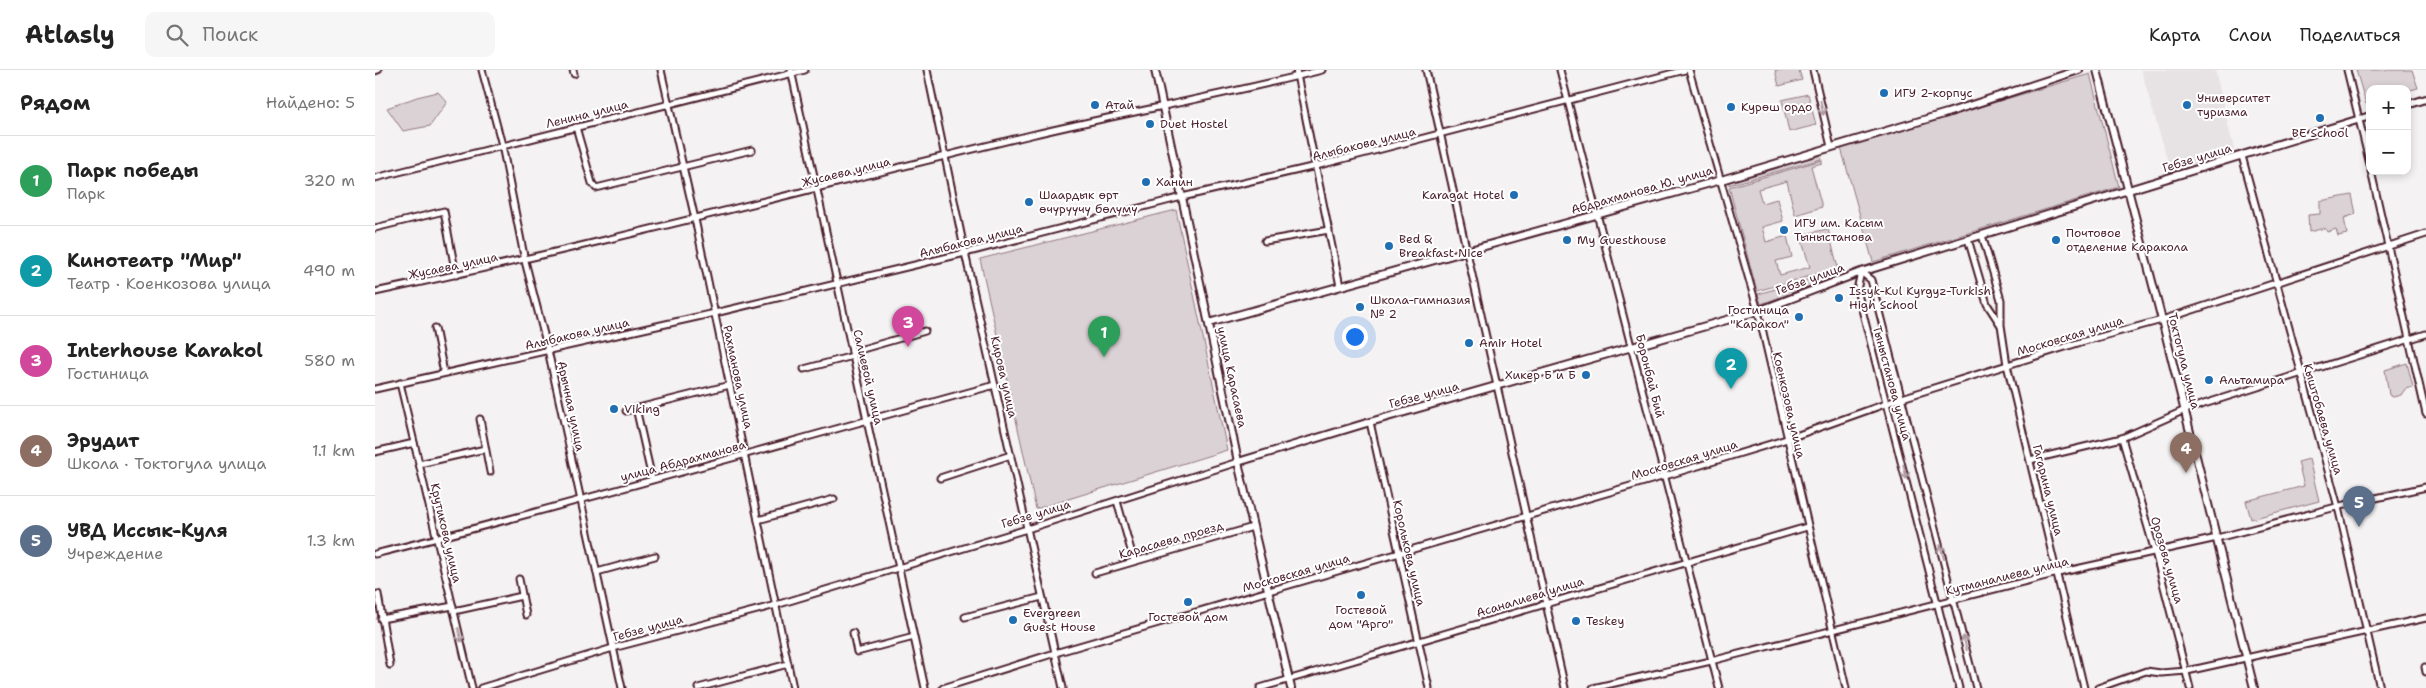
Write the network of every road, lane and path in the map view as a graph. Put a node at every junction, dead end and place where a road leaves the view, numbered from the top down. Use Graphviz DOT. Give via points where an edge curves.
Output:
graph roads {
  1 [pos="483,70"];
  2 [pos="661,70"];
  3 [pos="805,70"];
  4 [pos="927,70"];
  5 [pos="1155,70"];
  6 [pos="1296,70"];
  7 [pos="1322,70"];
  8 [pos="1425,70"];
  9 [pos="1560,70"];
  10 [pos="1685,70"];
  11 [pos="1689,70"];
  12 [pos="1813,70"];
  13 [pos="2079,70"];
  14 [pos="2097,70"];
  15 [pos="2347,70"];
  16 [pos="792,72"];
  17 [pos="1297,76"];
  18 [pos="2426,99"];
  19 [pos="1568,101"];
  20 [pos="668,104"];
  21 [pos="2411,104"];
  22 [pos="1164,108"];
  23 [pos="2366,117"];
  24 [pos="2359,120"];
  25 [pos="576,127"];
  26 [pos="1440,134"];
  27 [pos="503,145"];
  28 [pos="1831,147"];
  29 [pos="2366,149"];
  30 [pos="752,150"];
  31 [pos="2242,156"];
  32 [pos="946,157"];
  33 [pos="1316,166"];
  34 [pos="683,167"];
  35 [pos="2372,175"];
  36 [pos="375,178"];
  37 [pos="1721,180"];
  38 [pos="816,189"];
  39 [pos="2128,190"];
  40 [pos="1182,197"];
  41 [pos="1597,215"];
  42 [pos="695,219"];
  43 [pos="375,228"];
  44 [pos="1329,230"];
  45 [pos="2426,234"];
  46 [pos="1982,235"];
  47 [pos="1968,239"];
  48 [pos="1265,241"];
  49 [pos="2389,245"];
  50 [pos="1466,250"];
  51 [pos="965,253"];
  52 [pos="525,261"];
  53 [pos="1861,272"];
  54 [pos="456,275"];
  55 [pos="2276,283"];
  56 [pos="837,284"];
  57 [pos="1340,286"];
  58 [pos="375,292"];
  59 [pos="1758,311"];
  60 [pos="715,313"];
  61 [pos="2162,320"];
  62 [pos="1209,323"];
  63 [pos="2001,326"];
  64 [pos="435,328"];
  65 [pos="925,331"];
  66 [pos="2426,334"];
  67 [pos="2409,338"];
  68 [pos="1633,347"];
  69 [pos="548,350"];
  70 [pos="852,354"];
  71 [pos="2007,365"];
  72 [pos="803,369"];
  73 [pos="2300,372"];
  74 [pos="444,373"];
  75 [pos="400,383"];
  76 [pos="995,384"];
  77 [pos="730,385"];
  78 [pos="1497,387"];
  79 [pos="375,389"];
  80 [pos="1902,398"];
  81 [pos="1888,403"];
  82 [pos="636,408"];
  83 [pos="626,410"];
  84 [pos="2185,410"];
  85 [pos="2426,414"];
  86 [pos="480,419"];
  87 [pos="869,419"];
  88 [pos="1370,422"];
  89 [pos="2121,438"];
  90 [pos="1787,439"];
  91 [pos="415,443"];
  92 [pos="485,449"];
  93 [pos="375,452"];
  94 [pos="745,454"];
  95 [pos="1011,455"];
  96 [pos="2030,460"];
  97 [pos="1238,462"];
  98 [pos="419,464"];
  99 [pos="490,472"];
  100 [pos="1665,476"];
  101 [pos="940,478"];
  102 [pos="652,479"];
  103 [pos="2426,488"];
  104 [pos="834,499"];
  105 [pos="582,501"];
  106 [pos="1117,501"];
  107 [pos="2338,507"];
  108 [pos="1527,517"];
  109 [pos="758,520"];
  110 [pos="1253,527"];
  111 [pos="1807,527"];
  112 [pos="1027,529"];
  113 [pos="437,538"];
  114 [pos="2217,538"];
  115 [pos="2155,552"];
  116 [pos="375,554"];
  117 [pos="1399,554"];
  118 [pos="655,556"];
  119 [pos="1134,561"];
  120 [pos="1685,562"];
  121 [pos="899,568"];
  122 [pos="597,572"];
  123 [pos="1095,572"];
  124 [pos="2058,573"];
  125 [pos="519,578"];
  126 [pos="1268,592"];
  127 [pos="378,594"];
  128 [pos="522,596"];
  129 [pos="1042,597"];
  130 [pos="1954,599"];
  131 [pos="1938,602"];
  132 [pos="1546,603"];
  133 [pos="776,605"];
  134 [pos="454,609"];
  135 [pos="526,615"];
  136 [pos="965,617"];
  137 [pos="2426,618"];
  138 [pos="381,620"];
  139 [pos="1833,629"];
  140 [pos="2366,632"];
  141 [pos="853,633"];
  142 [pos="914,637"];
  143 [pos="1419,642"];
  144 [pos="613,648"];
  145 [pos="1055,653"];
  146 [pos="2246,658"];
  147 [pos="1711,661"];
  148 [pos="788,664"];
  149 [pos="390,666"];
  150 [pos="2187,671"];
  151 [pos="1289,680"];
  152 [pos="472,688"];
  153 [pos="481,688"];
  154 [pos="622,688"];
  155 [pos="698,688"];
  156 [pos="793,688"];
  157 [pos="925,688"];
  158 [pos="943,688"];
  159 [pos="1063,688"];
  160 [pos="1260,688"];
  161 [pos="1291,688"];
  162 [pos="1429,688"];
  163 [pos="1565,688"];
  164 [pos="1593,688"];
  165 [pos="1719,688"];
  166 [pos="1846,688"];
  167 [pos="1959,688"];
  168 [pos="1976,688"];
  169 [pos="2084,688"];
  170 [pos="2098,688"];
  171 [pos="2190,688"];
  172 [pos="2254,688"];
  173 [pos="2380,688"];
  1 -- 27 [label="street, Арычная улица"];
  2 -- 20 [label="street, Рахманова улица"];
  3 -- 16 [label="street, Ленина улица"];
  4 -- 32 [label="street, Кирова улица"];
  5 -- 22 [label="main road, улица Карасаева"];
  6 -- 17 [label="street"];
  7 -- 17 [label="street, Жусаева улица"];
  8 -- 26 [label="street"];
  9 -- 19 [label="street, Боронбай Бий"];
  10 -- 19 [label="street, Алыбакова улица"];
  11 -- 37 [label="street, Коенкозова улица"];
  12 -- 28 [label="street, one-way"];
  13 -- 28 [label="main road, Абдрахманова Ю. улица"];
  14 -- 39 [label="main road, Токтогула улица"];
  15 -- 24 [label="street"];
  16 -- 20 [label="street, Ленина улица"];
  16 -- 38 [label="street, Салиевой улица"];
  17 -- 22 [label="street, Жусаева улица"];
  17 -- 33 [label="street"];
  18 -- 21 [label="main road"];
  19 -- 26 [label="street, Алыбакова улица"];
  19 -- 41 [label="street, Боронбай Бий"];
  20 -- 25 [label="street, Ленина улица"];
  20 -- 34 [label="street, Рахманова улица"];
  22 -- 32 [label="street, Жусаева улица"];
  22 -- 40 [label="main road, улица Карасаева"];
  23 -- 24 [label="main road, Гебзе улица"];
  24 -- 29 [label="street"];
  24 -- 31 [label="main road, Гебзе улица"];
  25 -- 27 [label="street, Ленина улица"];
  25 -- 34 [label="street" via="596,188"];
  26 -- 33 [label="street, Алыбакова улица"];
  26 -- 50 [label="street"];
  27 -- 36 [label="street, Ленина улица"];
  27 -- 52 [label="street, Арычная улица"];
  28 -- 37 [label="main road, Абдрахманова Ю. улица"];
  30 -- 34 [label="street"];
  31 -- 39 [label="main road, Гебзе улица"];
  31 -- 55 [label="street, Кыштобаева улица"];
  32 -- 38 [label="street, Жусаева улица"];
  32 -- 51 [label="street, Кирова улица"];
  33 -- 40 [label="street, Алыбакова улица"];
  33 -- 44 [label="street"];
  34 -- 42 [label="street, Рахманова улица"];
  35 -- 49 [label="street"];
  37 -- 41 [label="main road, Абдрахманова Ю. улица"];
  37 -- 59 [label="street, Коенкозова улица"];
  38 -- 42 [label="street, Жусаева улица"];
  38 -- 56 [label="street, Салиевой улица"];
  39 -- 46 [label="main road, Гебзе улица"];
  39 -- 61 [label="main road, Токтогула улица"];
  40 -- 51 [label="street, Алыбакова улица"];
  40 -- 62 [label="main road, улица Карасаева"];
  41 -- 50 [label="main road, Абдрахманова Ю. улица"];
  41 -- 68 [label="street, Боронбай Бий"];
  42 -- 52 [label="street, Жусаева улица"];
  42 -- 60 [label="street, Рахманова улица"];
  43 -- 54 [label="street" via="443,211"];
  44 -- 48 [label="street"];
  44 -- 57 [label="street"];
  45 -- 49 [label="street, Московская улица"];
  46 -- 47 [label="main road, Гебзе улица"];
  46 -- 63 [label="street, Гагарина улица" via="2001,300"];
  47 -- 53 [label="main road, Гебзе улица"];
  47 -- 63 [label="street, Гагарина улица" via="1987,304"];
  49 -- 55 [label="street, Московская улица"];
  49 -- 67 [label="street"];
  50 -- 57 [label="main road, Абдрахманова Ю. улица"];
  50 -- 78 [label="street"];
  51 -- 56 [label="street, Алыбакова улица"];
  51 -- 76 [label="street, Кирова улица"];
  52 -- 54 [label="street, Жусаева улица"];
  52 -- 69 [label="street, Арычная улица"];
  53 -- 59 [label="main road, Гебзе улица"];
  53 -- 80 [label="street, Тыныстанова улица" via="1871,280"];
  53 -- 81 [label="street, Тыныстанова улица" via="1857,290"];
  54 -- 58 [label="street, Жусаева улица"];
  55 -- 61 [label="street, Московская улица"];
  55 -- 73 [label="street, Кыштобаева улица"];
  56 -- 60 [label="street, Алыбакова улица"];
  56 -- 70 [label="street, Салиевой улица"];
  57 -- 62 [label="main road, Абдрахманова Ю. улица"];
  59 -- 68 [label="main road, Гебзе улица"];
  59 -- 90 [label="street, Коенкозова улица"];
  60 -- 69 [label="street, Алыбакова улица"];
  60 -- 77 [label="street, Рахманова улица"];
  61 -- 71 [label="street, Московская улица"];
  61 -- 84 [label="main road, Токтогула улица"];
  62 -- 97 [label="main road, улица Карасаева"];
  63 -- 71 [label="street, Гагарина улица"];
  64 -- 74 [label="street"];
  65 -- 70 [label="street"];
  66 -- 67 [label="street"];
  67 -- 73 [label="street"];
  67 -- 85 [label="street"];
  68 -- 78 [label="main road, Гебзе улица"];
  68 -- 100 [label="street, Боронбай Бий"];
  69 -- 74 [label="street, Алыбакова улица"];
  69 -- 105 [label="street, Арычная улица"];
  70 -- 72 [label="street"];
  70 -- 87 [label="street, Салиевой улица"];
  71 -- 80 [label="street, Московская улица"];
  71 -- 96 [label="street, Гагарина улица"];
  73 -- 84 [label="street"];
  73 -- 107 [label="street, Кыштобаева улица"];
  74 -- 75 [label="street, Алыбакова улица"];
  75 -- 79 [label="street, Алыбакова улица"];
  75 -- 91 [label="street, Крутикова улица"];
  76 -- 87 [label="street, улица Абдрахманова"];
  76 -- 95 [label="street, Кирова улица"];
  77 -- 82 [label="street"];
  77 -- 94 [label="street, Рахманова улица"];
  78 -- 88 [label="main road, Гебзе улица"];
  78 -- 108 [label="street"];
  80 -- 81 [label="street, Московская улица"];
  130 -- 80 [label="street, Тыныстанова улица, one-way"];
  81 -- 90 [label="street, Московская улица"];
  81 -- 131 [label="street, Тыныстанова улица, one-way"];
  82 -- 83 [label="street"];
  82 -- 102 [label="street"];
  84 -- 89 [label="street"];
  84 -- 114 [label="main road, Токтогула улица"];
  86 -- 92 [label="street"];
  87 -- 94 [label="street, улица Абдрахманова"];
  87 -- 121 [label="street, Салиевой улица"];
  88 -- 97 [label="main road, Гебзе улица"];
  88 -- 117 [label="street, Королькова улица"];
  89 -- 96 [label="street"];
  89 -- 115 [label="street, Орозова улица"];
  90 -- 100 [label="street, Московская улица"];
  90 -- 111 [label="street, Коенкозова улица"];
  91 -- 93 [label="street"];
  91 -- 98 [label="street, Крутикова улица"];
  92 -- 98 [label="street"];
  92 -- 99 [label="street"];
  94 -- 102 [label="street, улица Абдрахманова"];
  94 -- 109 [label="street, Рахманова улица"];
  95 -- 101 [label="street"];
  95 -- 112 [label="street, Кирова улица"];
  96 -- 124 [label="street, Гагарина улица"];
  97 -- 106 [label="street, Гебзе улица"];
  97 -- 110 [label="main road, улица Карасаева"];
  98 -- 113 [label="street, Крутикова улица"];
  100 -- 108 [label="street, Московская улица"];
  100 -- 120 [label="street, Боронбай Бий"];
  102 -- 105 [label="street, улица Абдрахманова"];
  103 -- 107 [label="street, Кутманалиева улица"];
  104 -- 109 [label="street"];
  105 -- 113 [label="street, улица Абдрахманова"];
  105 -- 122 [label="street, Арычная улица"];
  106 -- 112 [label="street, Гебзе улица"];
  106 -- 119 [label="street"];
  107 -- 114 [label="street, Кутманалиева улица"];
  107 -- 140 [label="street, Кыштобаева улица"];
  108 -- 117 [label="street, Московская улица"];
  108 -- 132 [label="street"];
  109 -- 133 [label="street, Рахманова улица"];
  110 -- 119 [label="street, Карасаева проезд"];
  110 -- 126 [label="main road, улица Карасаева"];
  111 -- 120 [label="street, Асаналиева улица"];
  111 -- 139 [label="street, Коенкозова улица"];
  112 -- 121 [label="street, Гебзе улица"];
  112 -- 129 [label="street, Кирова улица"];
  113 -- 116 [label="street, улица Абдрахманова"];
  113 -- 134 [label="street, Крутикова улица"];
  114 -- 115 [label="street, Кутманалиева улица"];
  114 -- 146 [label="main road, Токтогула улица"];
  115 -- 124 [label="street, Кутманалиева улица"];
  115 -- 150 [label="street, Орозова улица"];
  117 -- 126 [label="street, Московская улица"];
  117 -- 143 [label="street, Королькова улица"];
  118 -- 122 [label="street"];
  119 -- 123 [label="street, Карасаева проезд"];
  120 -- 132 [label="street, Асаналиева улица"];
  120 -- 147 [label="street, Боронбай Бий"];
  121 -- 133 [label="street, Гебзе улица"];
  121 -- 142 [label="street, Салиевой улица"];
  122 -- 144 [label="street, Арычная улица"];
  124 -- 130 [label="street, Кутманалиева улица"];
  124 -- 169 [label="street, Гагарина улица"];
  125 -- 128 [label="street"];
  126 -- 145 [label="street, Московская улица"];
  126 -- 151 [label="main road, улица Карасаева"];
  127 -- 138 [label="street"];
  128 -- 134 [label="street"];
  128 -- 135 [label="street"];
  129 -- 136 [label="street"];
  129 -- 145 [label="street, Кирова улица"];
  130 -- 131 [label="street, Кутманалиева улица"];
  168 -- 130 [label="street, Тыныстанова улица, one-way"];
  131 -- 139 [label="street, Кутманалиева улица"];
  131 -- 167 [label="street, Тыныстанова улица"];
  132 -- 143 [label="street, Асаналиева улица"];
  132 -- 163 [label="street"];
  133 -- 144 [label="street, Гебзе улица"];
  133 -- 148 [label="street, Рахманова улица"];
  134 -- 138 [label="street"];
  134 -- 152 [label="street, Крутикова улица, one-way"];
  137 -- 140 [label="street"];
  138 -- 149 [label="street"];
  139 -- 147 [label="street, Кутманалиева улица"];
  139 -- 166 [label="street, Коенкозова улица"];
  140 -- 146 [label="street"];
  140 -- 173 [label="street, Кыштобаева улица"];
  141 -- 142 [label="street" via="857,652"];
  142 -- 157 [label="street, Салиевой улица"];
  143 -- 151 [label="street, Асаналиева улица"];
  143 -- 162 [label="street, Королькова улица"];
  144 -- 153 [label="street, Гебзе улица"];
  144 -- 154 [label="street, Арычная улица"];
  145 -- 158 [label="street, Московская улица"];
  145 -- 159 [label="street, Кирова улица"];
  146 -- 150 [label="street"];
  146 -- 172 [label="main road, Токтогула улица"];
  147 -- 164 [label="street, Кутманалиева улица"];
  147 -- 165 [label="street, Боронбай Бий"];
  148 -- 155 [label="street"];
  148 -- 156 [label="street, Рахманова улица"];
  150 -- 170 [label="street" via="2146,672"];
  150 -- 171 [label="street, Орозова улица"];
  151 -- 160 [label="street, Асаналиева улица"];
  151 -- 161 [label="main road, улица Карасаева"];
}
